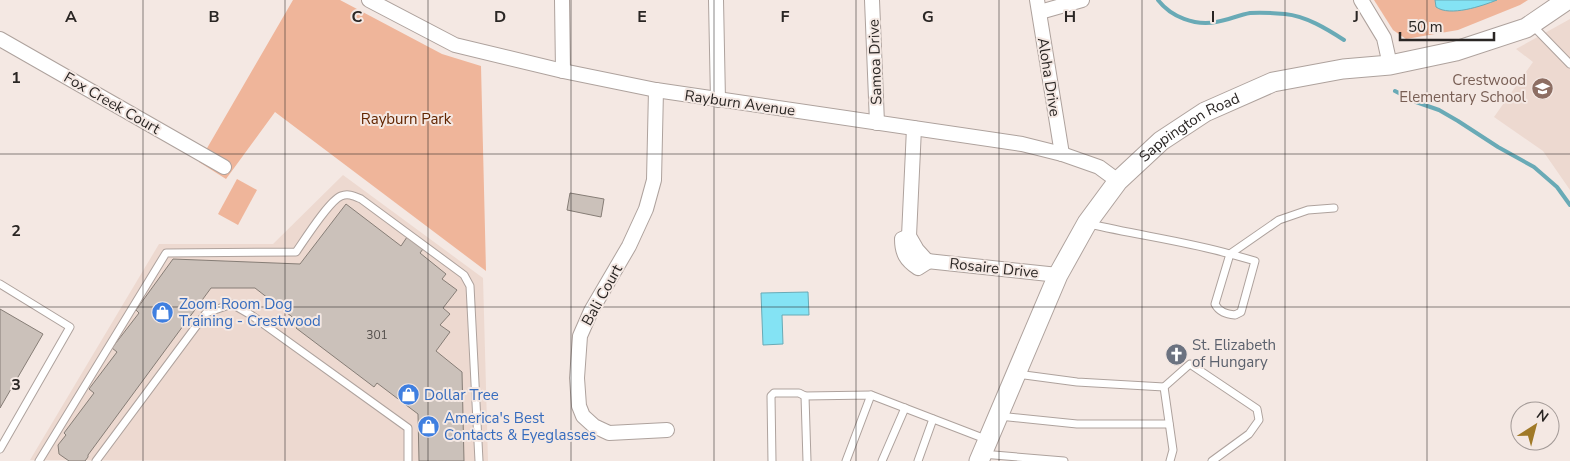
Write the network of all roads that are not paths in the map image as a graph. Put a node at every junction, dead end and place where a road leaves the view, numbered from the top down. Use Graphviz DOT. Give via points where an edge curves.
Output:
graph roads {
  1 [pos="369,0"];
  2 [pos="562,0"];
  3 [pos="716,0"];
  4 [pos="872,0"];
  5 [pos="1082,0"];
  6 [pos="1361,0"];
  7 [pos="1567,0"];
  8 [pos="1038,6"];
  9 [pos="1531,24"];
  10 [pos="0,40"];
  11 [pos="1390,64"];
  12 [pos="1570,64"];
  13 [pos="563,71"];
  14 [pos="656,90"];
  15 [pos="718,100"];
  16 [pos="877,123"];
  17 [pos="914,128"];
  18 [pos="1062,154"];
  19 [pos="224,167"];
  20 [pos="1118,181"];
  21 [pos="1334,208"];
  22 [pos="1087,223"];
  23 [pos="1230,254"];
  24 [pos="1058,275"];
  25 [pos="0,284"];
  26 [pos="1017,374"];
  27 [pos="1164,387"];
  28 [pos="871,395"];
  29 [pos="805,396"];
  30 [pos="905,408"];
  31 [pos="998,416"];
  32 [pos="933,419"];
  33 [pos="1169,424"];
  34 [pos="666,430"];
  35 [pos="0,449"];
  36 [pos="983,452"];
  37 [pos="39,461"];
  38 [pos="96,461"];
  39 [pos="408,461"];
  40 [pos="479,461"];
  41 [pos="772,461"];
  42 [pos="807,461"];
  43 [pos="846,461"];
  44 [pos="882,461"];
  45 [pos="918,461"];
  46 [pos="1064,461"];
  47 [pos="1170,461"];
  48 [pos="1212,461"];
  1 -- 13 [label="street, Rayburn Avenue" via="455,46"];
  2 -- 13 [label="street"];
  3 -- 15 [label="street"];
  4 -- 16 [label="street, Samoa Drive"];
  5 -- 8 [label="street"];
  6 -- 11 [label="street" via="1384,38"];
  7 -- 9 [label="main road, Sappington Road"];
  8 -- 18 [label="street, Aloha Drive"];
  9 -- 11 [label="main road, Sappington Road" via="1456,51"];
  9 -- 12 [label="lane"];
  10 -- 19 [label="street, Fox Creek Court"];
  11 -- 20 [label="main road, Sappington Road" via="1273,82 1249,91 1205,112 1161,141"];
  13 -- 14 [label="street, Rayburn Avenue"];
  14 -- 15 [label="street, Rayburn Avenue"];
  14 -- 34 [label="street, Bali Court" via="654,180 646,210 580,336 577,378 579,406 583,416 594,426 609,433"];
  15 -- 16 [label="street, Rayburn Avenue"];
  16 -- 17 [label="street, Rayburn Avenue"];
  17 -- 18 [label="street, Rayburn Avenue" via="1022,144"];
  17 -- 24 [label="street, Rosaire Drive" via="909,236 927,261"];
  18 -- 20 [label="street, Rayburn Avenue" via="1099,167"];
  20 -- 22 [label="main road, Sappington Road"];
  21 -- 23 [label="lane" via="1308,210 1280,220"];
  22 -- 23 [label="lane"];
  22 -- 24 [label="main road, Sappington Road"];
  23 -- 23 [label="lane" via="1215,304 1217,309 1235,316 1241,312 1255,261"];
  24 -- 26 [label="main road, Sappington Road"];
  25 -- 35 [label="lane" via="70,327"];
  26 -- 27 [label="lane" via="1077,382"];
  26 -- 31 [label="main road, Sappington Road"];
  27 -- 33 [label="lane"];
  27 -- 48 [label="lane" via="1190,364 1258,409 1259,420 1249,434"];
  28 -- 29 [label="lane"];
  28 -- 30 [label="lane"];
  28 -- 43 [label="lane"];
  29 -- 41 [label="lane" via="774,393 772,396"];
  29 -- 42 [label="lane"];
  30 -- 32 [label="lane"];
  30 -- 44 [label="lane"];
  31 -- 33 [label="lane" via="1077,424"];
  31 -- 36 [label="main road, Sappington Road"];
  32 -- 36 [label="lane"];
  32 -- 45 [label="lane"];
  33 -- 47 [label="lane"];
  36 -- 46 [label="lane"];
  37 -- 40 [label="lane" via="166,253 296,252 333,201 343,195 352,195 468,279"];
  38 -- 39 [label="lane" via="206,313 232,304 251,314 408,428"];
}
